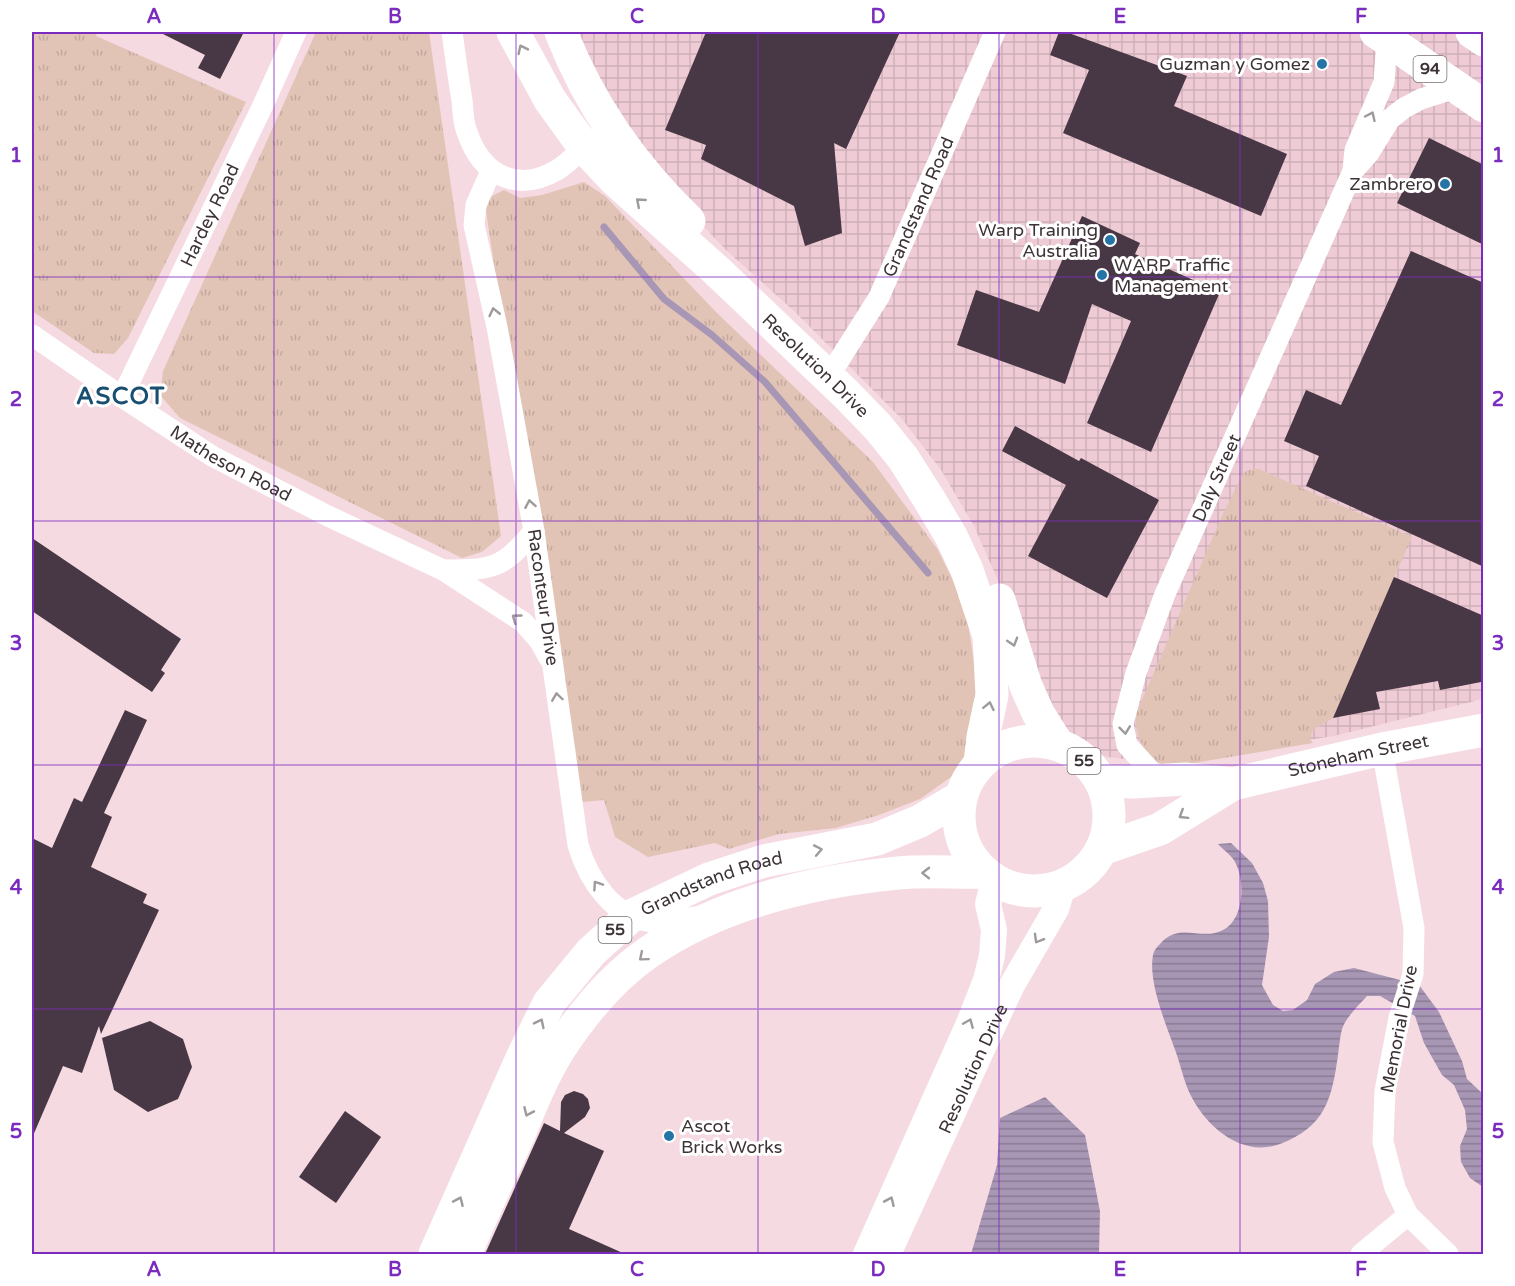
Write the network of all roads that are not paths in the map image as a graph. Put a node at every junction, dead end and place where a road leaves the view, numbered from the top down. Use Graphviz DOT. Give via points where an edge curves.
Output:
graph roads {
  1 [pos="296,32"];
  2 [pos="452,32"];
  3 [pos="513,32"];
  4 [pos="561,32"];
  5 [pos="995,32"];
  6 [pos="1472,32"];
  7 [pos="1382,35"];
  8 [pos="1484,40"];
  9 [pos="1456,88"];
  10 [pos="1484,106"];
  11 [pos="606,124"];
  12 [pos="584,147"];
  13 [pos="491,171"];
  14 [pos="1353,171"];
  15 [pos="32,335"];
  16 [pos="832,368"];
  17 [pos="122,397"];
  18 [pos="534,531"];
  19 [pos="443,570"];
  20 [pos="552,663"];
  21 [pos="1484,730"];
  22 [pos="1058,745"];
  23 [pos="1382,749"];
  24 [pos="980,763"];
  25 [pos="1101,781"];
  26 [pos="1160,781"];
  27 [pos="1233,784"];
  28 [pos="961,797"];
  29 [pos="1102,849"];
  30 [pos="989,876"];
  31 [pos="1063,886"];
  32 [pos="726,911"];
  33 [pos="631,916"];
  34 [pos="1408,1215"];
  35 [pos="435,1254"];
  36 [pos="465,1254"];
  37 [pos="866,1254"];
  38 [pos="888,1254"];
  39 [pos="1361,1254"];
  40 [pos="1448,1254"];
  1 -- 17 [label="street, Hardey Road"];
  2 -- 13 [label="street" via="465,130 475,153"];
  12 -- 3 [label="main road, Resolution Drive, one-way" via="550,100"];
  4 -- 11 [label="main road, Resolution Drive"];
  5 -- 16 [label="street, Grandstand Road" via="879,297"];
  6 -- 8 [label="main road"];
  7 -- 9 [label="main road, 94"];
  14 -- 7 [label="street, Daly Street, one-way" via="1355,150 1384,82"];
  9 -- 10 [label="main road, 94"];
  9 -- 14 [label="street, Daly Street" via="1421,99 1397,113"];
  11 -- 12 [label="street"];
  11 -- 16 [label="main road, Resolution Drive" via="685,216"];
  12 -- 13 [label="street" via="557,170 523,181"];
  16 -- 12 [label="main road, Resolution Drive, one-way" via="717,271"];
  18 -- 13 [label="street, Raconteur Drive, one-way" via="474,225 476,205"];
  14 -- 26 [label="street, Daly Street, one-way" via="1165,594 1136,674 1123,724 1127,745"];
  15 -- 17 [label="street, Matheson Road"];
  16 -- 22 [label="main road, Resolution Drive, one-way" via="899,426 952,501 995,587 1026,686"];
  24 -- 16 [label="main road, Resolution Drive, one-way" via="992,694 990,645 980,604 951,536 903,458"];
  17 -- 19 [label="street, Matheson Road" via="212,456"];
  18 -- 19 [label="street, Matheson Road" via="517,552 497,566"];
  18 -- 20 [label="street, Raconteur Drive"];
  20 -- 19 [label="street, Matheson Road, one-way" via="523,622"];
  33 -- 20 [label="street, Raconteur Drive, one-way" via="601,893 584,866"];
  21 -- 23 [label="main road, Stoneham Street / 55"];
  22 -- 24 [label="main road, 55" via="1037,741 1015,743"];
  22 -- 25 [label="main road, 55" via="1075,753"];
  23 -- 27 [label="main road, Stoneham Street / 55"];
  23 -- 34 [label="street, Memorial Drive" via="1414,928 1413,974 1385,1091 1383,1142 1395,1188"];
  24 -- 28 [label="main road, 55"];
  25 -- 26 [label="main road, Stoneham Street / 55"];
  25 -- 29 [label="main road, 55" via="1108,803 1108,827"];
  26 -- 27 [label="main road, Stoneham Street / 55" via="1185,779"];
  27 -- 29 [label="main road, Stoneham Street / 55, one-way" via="1160,830"];
  28 -- 30 [label="main road, 55" via="962,838 971,857"];
  33 -- 28 [label="main road, Grandstand Road / 55, one-way" via="709,879 764,861 878,839"];
  29 -- 31 [label="main road, 55" via="1085,871"];
  30 -- 31 [label="main road, 55" via="1010,888 1028,891"];
  30 -- 32 [label="main road, Grandstand Road / 55, one-way" via="900,873 766,897"];
  37 -- 30 [label="street, Resolution Drive, one-way" via="986,980 994,930 988,904"];
  31 -- 38 [label="street, Resolution Drive, one-way" via="1056,909 1012,985"];
  32 -- 33 [label="street, Raconteur Drive" via="653,922"];
  32 -- 36 [label="main road, Grandstand Road / 55, one-way" via="648,952 585,1013 540,1086"];
  35 -- 33 [label="main road, Grandstand Road / 55, one-way" via="549,1004 591,952"];
  34 -- 39 [label="street"];
  34 -- 40 [label="street, Memorial Drive"];
}
